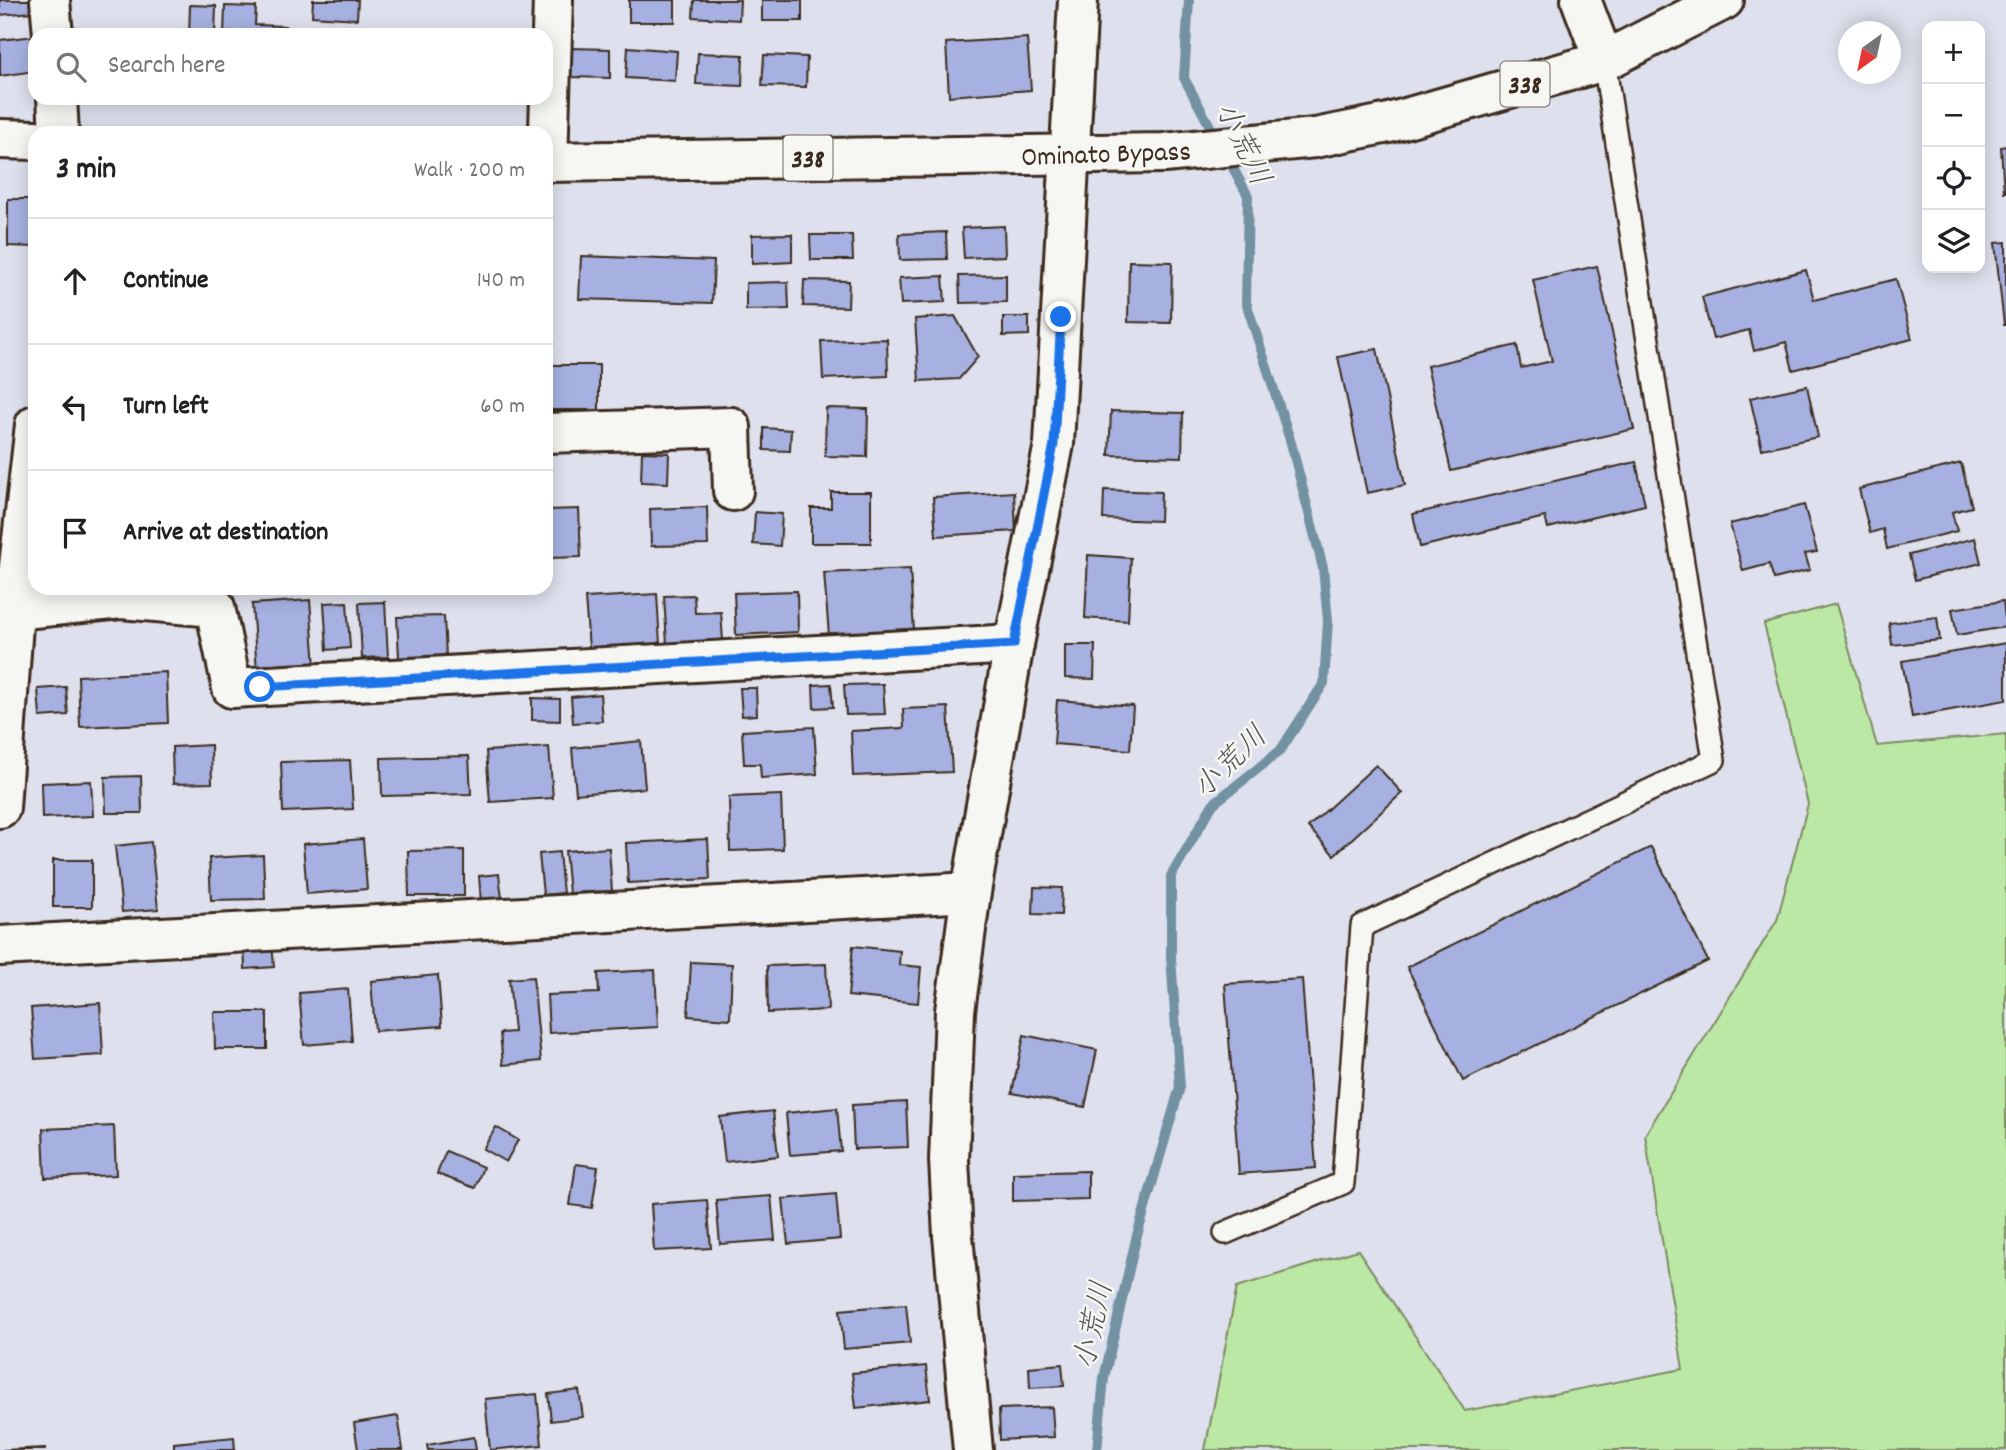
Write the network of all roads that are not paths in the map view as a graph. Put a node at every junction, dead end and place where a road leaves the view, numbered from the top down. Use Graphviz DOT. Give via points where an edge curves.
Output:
graph roads {
  1 [pos="50,0"];
  2 [pos="553,0"];
  3 [pos="1078,0"];
  4 [pos="1581,0"];
  5 [pos="1724,0"];
  6 [pos="52,28"];
  7 [pos="552,28"];
  8 [pos="1604,61"];
  9 [pos="57,105"];
  10 [pos="549,105"];
  11 [pos="59,126"];
  12 [pos="548,126"];
  13 [pos="0,139"];
  14 [pos="28,140"];
  15 [pos="1070,154"];
  16 [pos="553,162"];
  17 [pos="553,433"];
  18 [pos="28,487"];
  19 [pos="733,491"];
  20 [pos="14,610"];
  21 [pos="1014,644"];
  22 [pos="3,701"];
  23 [pos="0,808"];
  24 [pos="971,892"];
  25 [pos="0,946"];
  26 [pos="1225,1233"];
  27 [pos="973,1450"];
  1 -- 6 [label="main road"];
  2 -- 7 [label="main road"];
  3 -- 15 [label="main road"];
  4 -- 8 [label="main road"];
  5 -- 8 [label="main road, Ominato Bypass / 338"];
  8 -- 15 [label="main road, Ominato Bypass / 338" via="1389,123 1315,138 1164,153"];
  8 -- 26 [label="lane" via="1714,760 1362,926 1343,1183"];
  9 -- 11 [label="main road"];
  10 -- 12 [label="main road"];
  13 -- 14 [label="main road"];
  15 -- 16 [label="main road, Ominato Bypass / 338"];
  15 -- 21 [label="main road" via="1054,444"];
  17 -- 19 [label="main road" via="732,427"];
  18 -- 20 [label="main road"];
  20 -- 21 [label="main road" via="121,599 215,607 232,688"];
  20 -- 22 [label="main road"];
  21 -- 24 [label="main road"];
  22 -- 23 [label="main road"];
  24 -- 25 [label="main road"];
  24 -- 27 [label="main road" via="955,1011 949,1160"];
}
